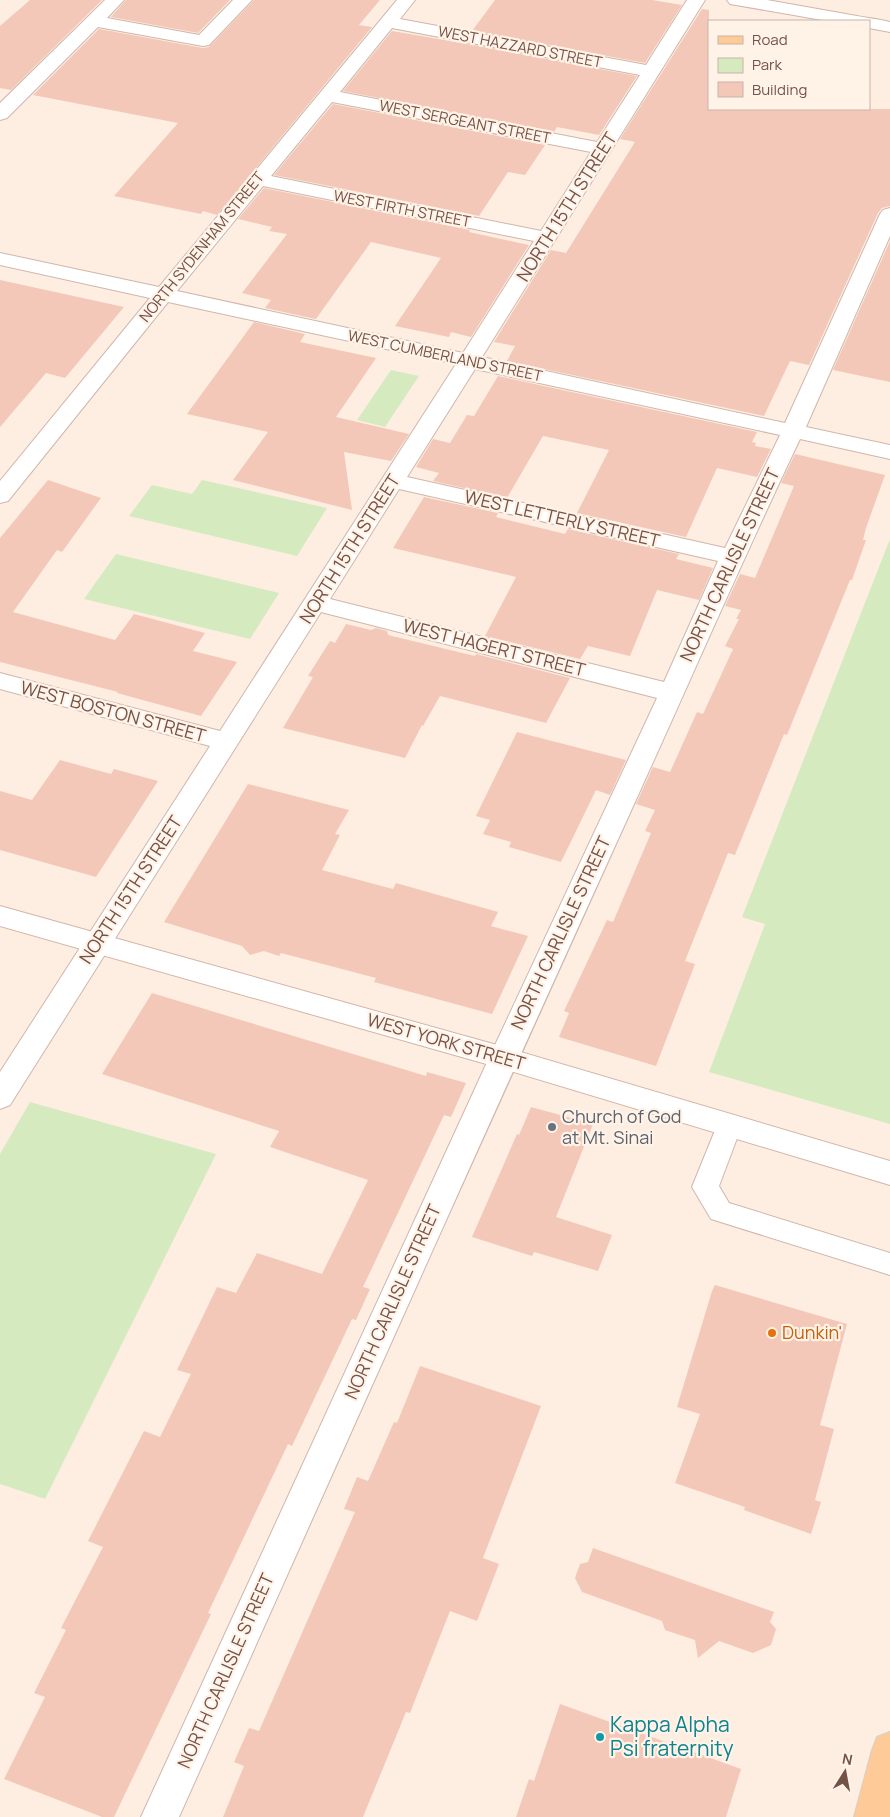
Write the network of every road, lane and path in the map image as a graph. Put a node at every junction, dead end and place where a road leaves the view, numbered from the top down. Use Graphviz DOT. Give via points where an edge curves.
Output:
graph roads {
  1 [pos="115,0"];
  2 [pos="242,0"];
  3 [pos="406,0"];
  4 [pos="696,0"];
  5 [pos="736,0"];
  6 [pos="851,20"];
  7 [pos="94,21"];
  8 [pos="387,22"];
  9 [pos="870,23"];
  10 [pos="890,27"];
  11 [pos="652,72"];
  12 [pos="327,95"];
  13 [pos="0,114"];
  14 [pos="604,149"];
  15 [pos="258,180"];
  16 [pos="890,214"];
  17 [pos="547,238"];
  18 [pos="0,259"];
  19 [pos="163,294"];
  20 [pos="469,361"];
  21 [pos="793,430"];
  22 [pos="890,452"];
  23 [pos="393,481"];
  24 [pos="0,496"];
  25 [pos="732,557"];
  26 [pos="316,602"];
  27 [pos="0,681"];
  28 [pos="672,693"];
  29 [pos="227,742"];
  30 [pos="0,916"];
  31 [pos="96,944"];
  32 [pos="504,1058"];
  33 [pos="0,1097"];
  34 [pos="729,1125"];
  35 [pos="890,1173"];
  36 [pos="890,1264"];
  37 [pos="890,1750"];
  38 [pos="160,1817"];
  39 [pos="874,1817"];
  1 -- 7 [label="street"];
  2 -- 7 [label="street" via="204,41"];
  3 -- 8 [label="street, NORTH SYDENHAM STREET"];
  4 -- 11 [label="street, NORTH 15TH STREET"];
  5 -- 6 [label="street"];
  7 -- 13 [label="street"];
  8 -- 11 [label="street, WEST HAZZARD STREET"];
  8 -- 12 [label="street, NORTH SYDENHAM STREET"];
  9 -- 10 [label="street"];
  11 -- 14 [label="street, NORTH 15TH STREET"];
  12 -- 14 [label="street, WEST SERGEANT STREET"];
  12 -- 15 [label="street, NORTH SYDENHAM STREET"];
  14 -- 17 [label="street, NORTH 15TH STREET"];
  15 -- 17 [label="street, WEST FIRTH STREET"];
  15 -- 19 [label="street, NORTH SYDENHAM STREET"];
  16 -- 21 [label="street, NORTH CARLISLE STREET"];
  17 -- 20 [label="street, NORTH 15TH STREET"];
  18 -- 19 [label="street, WEST CUMBERLAND STREET"];
  19 -- 20 [label="street, WEST CUMBERLAND STREET"];
  19 -- 24 [label="street, NORTH SYDENHAM STREET"];
  20 -- 21 [label="street, WEST CUMBERLAND STREET"];
  20 -- 23 [label="street, NORTH 15TH STREET"];
  21 -- 22 [label="street, WEST CUMBERLAND STREET"];
  21 -- 25 [label="street, NORTH CARLISLE STREET"];
  23 -- 25 [label="street, WEST LETTERLY STREET"];
  23 -- 26 [label="street, NORTH 15TH STREET"];
  25 -- 28 [label="street, NORTH CARLISLE STREET"];
  26 -- 28 [label="street, WEST HAGERT STREET"];
  26 -- 29 [label="street, NORTH 15TH STREET"];
  27 -- 29 [label="street, WEST BOSTON STREET"];
  28 -- 32 [label="street, NORTH CARLISLE STREET"];
  29 -- 31 [label="street, NORTH 15TH STREET"];
  30 -- 31 [label="street, WEST YORK STREET"];
  31 -- 32 [label="street, WEST YORK STREET"];
  31 -- 33 [label="street, NORTH 15TH STREET"];
  32 -- 34 [label="street, WEST YORK STREET"];
  32 -- 38 [label="street, NORTH CARLISLE STREET"];
  34 -- 35 [label="street, WEST YORK STREET"];
  34 -- 36 [label="lane" via="706,1187 720,1211"];
  37 -- 39 [label="main road"];
}
